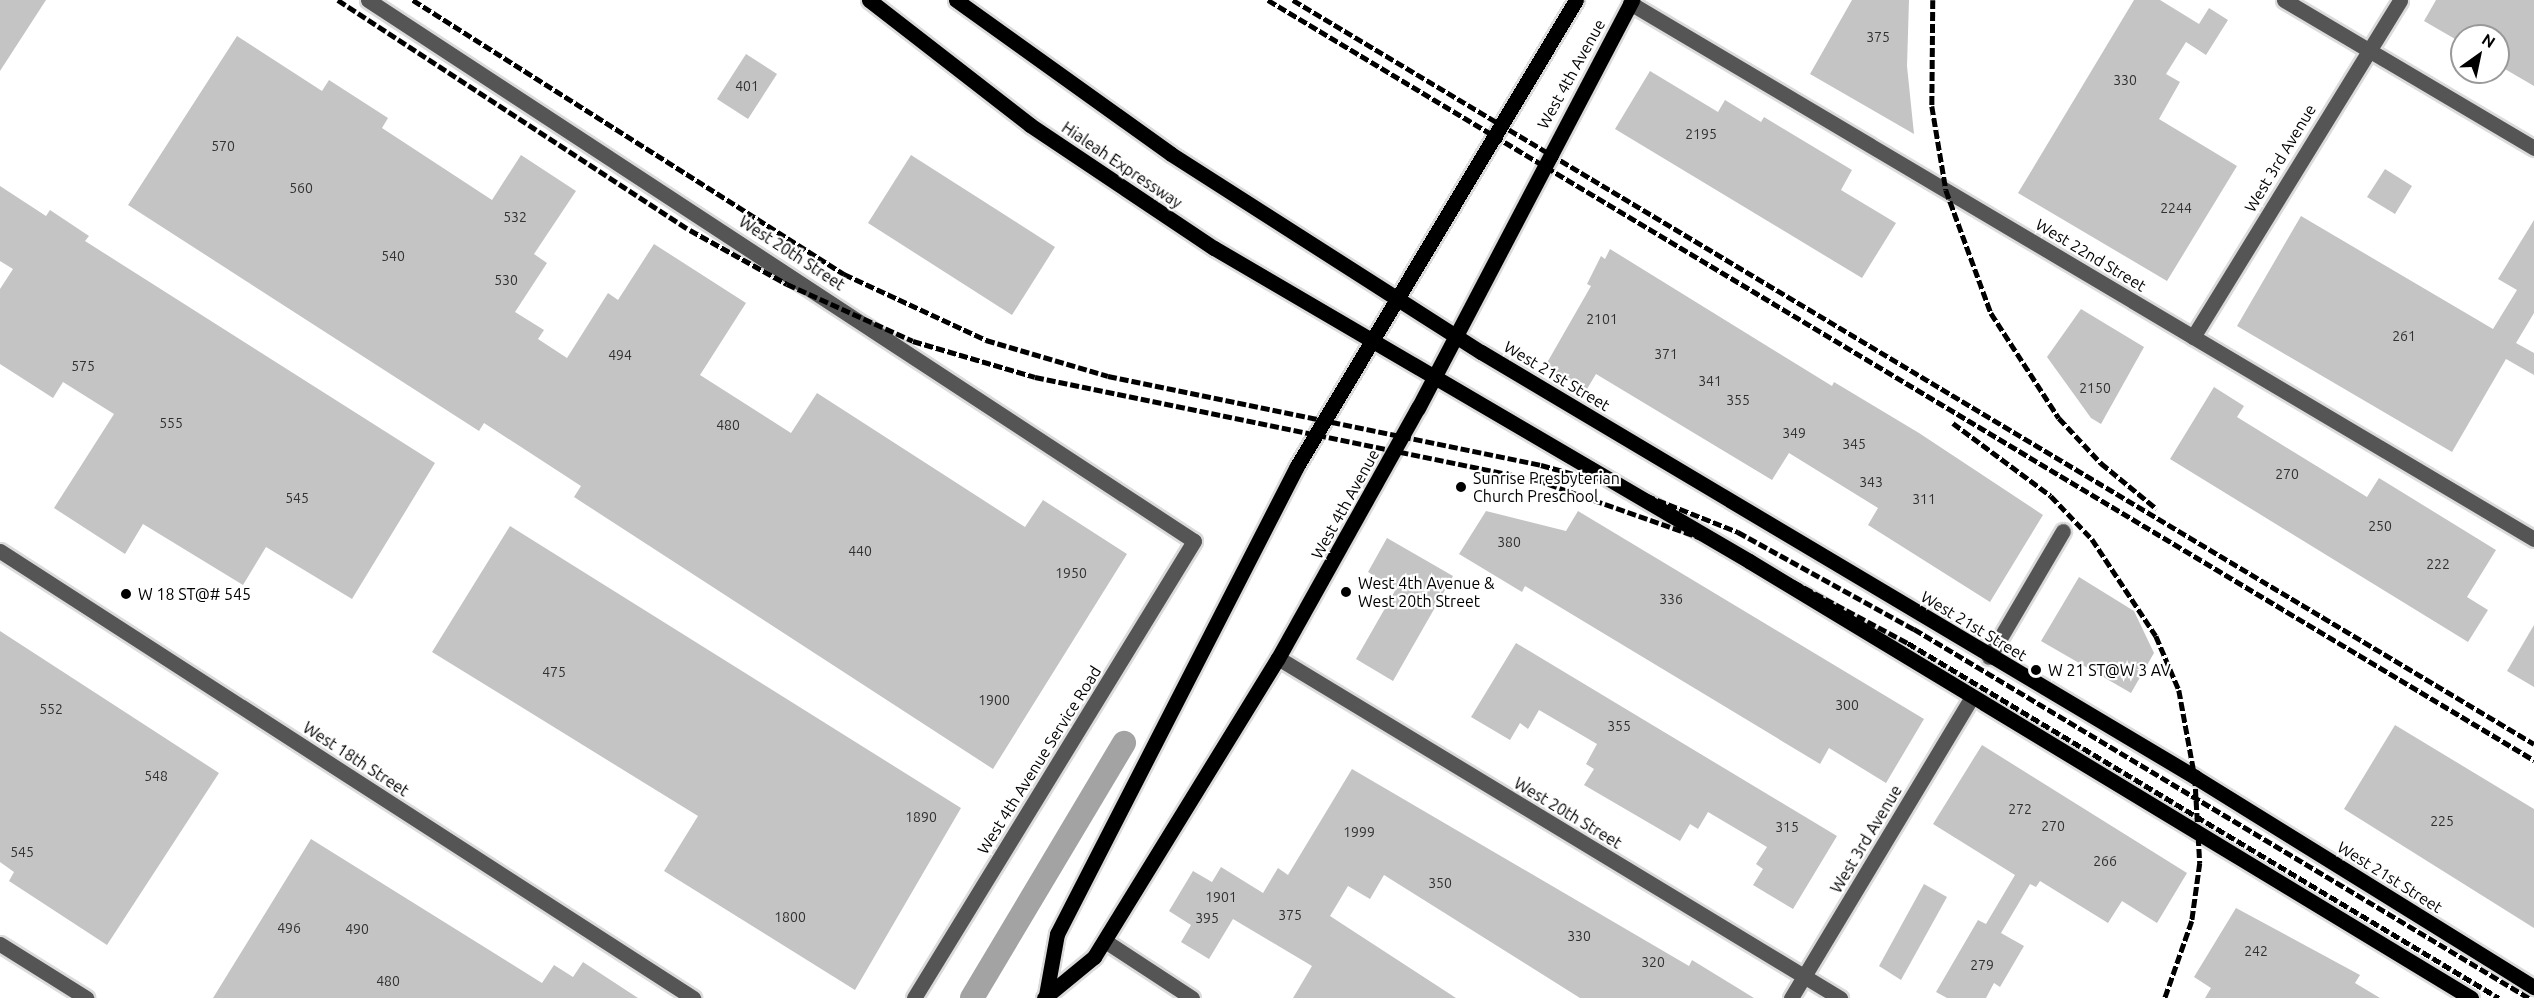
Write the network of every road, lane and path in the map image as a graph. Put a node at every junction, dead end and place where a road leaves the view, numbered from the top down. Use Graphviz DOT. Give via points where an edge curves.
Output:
graph roads {
  1 [pos="368,0"];
  2 [pos="869,0"];
  3 [pos="956,0"];
  4 [pos="1576,0"];
  5 [pos="2284,0"];
  6 [pos="2400,0"];
  7 [pos="1631,1"];
  8 [pos="2369,51"];
  9 [pos="2534,148"];
  10 [pos="1395,295"];
  11 [pos="1456,335"];
  12 [pos="2193,337"];
  13 [pos="1369,339"];
  14 [pos="1435,375"];
  15 [pos="2063,531"];
  16 [pos="2534,539"];
  17 [pos="1194,542"];
  18 [pos="0,551"];
  19 [pos="1989,657"];
  20 [pos="1278,658"];
  21 [pos="1971,699"];
  22 [pos="1105,941"];
  23 [pos="0,944"];
  24 [pos="1804,977"];
  25 [pos="2534,987"];
  26 [pos="1045,996"];
  27 [pos="86,998"];
  28 [pos="693,998"];
  29 [pos="914,998"];
  30 [pos="1192,998"];
  31 [pos="1791,998"];
  32 [pos="1840,998"];
  33 [pos="2471,998"];
  1 -- 17 [label="street, West 20th Street"];
  2 -- 13 [label="main road, Hialeah Expressway" via="923,46 1142,202"];
  3 -- 10 [label="main road" via="1171,154"];
  4 -- 10 [label="main road, West 4th Avenue"];
  5 -- 8 [label="street"];
  6 -- 8 [label="street, West 3rd Avenue"];
  7 -- 11 [label="main road, West 4th Avenue"];
  7 -- 12 [label="street, West 22nd Street"];
  8 -- 9 [label="street"];
  8 -- 12 [label="street, West 3rd Avenue"];
  10 -- 11 [label="main road, West 21st Street"];
  10 -- 13 [label="main road, West 4th Avenue"];
  11 -- 14 [label="main road, West 4th Avenue"];
  11 -- 19 [label="main road, West 21st Street"];
  12 -- 16 [label="street, West 22nd Street"];
  13 -- 14 [label="main road"];
  13 -- 26 [label="main road, West 4th Avenue" via="1269,518 1150,761 1057,934"];
  14 -- 20 [label="main road, West 4th Avenue"];
  14 -- 21 [label="main road"];
  15 -- 19 [label="street"];
  17 -- 29 [label="street, West 4th Avenue Service Road"];
  18 -- 28 [label="street, West 18th Street"];
  19 -- 25 [label="main road, West 21st Street" via="2195,777"];
  20 -- 22 [label="main road, West 4th Avenue"];
  20 -- 24 [label="street, West 20th Street"];
  21 -- 24 [label="street, West 3rd Avenue"];
  21 -- 33 [label="main road"];
  22 -- 26 [label="main road, West 4th Avenue" via="1094,957"];
  22 -- 30 [label="street"];
  23 -- 27 [label="street"];
  24 -- 31 [label="street, West 3rd Avenue"];
  24 -- 32 [label="street, West 20th Street"];
}
